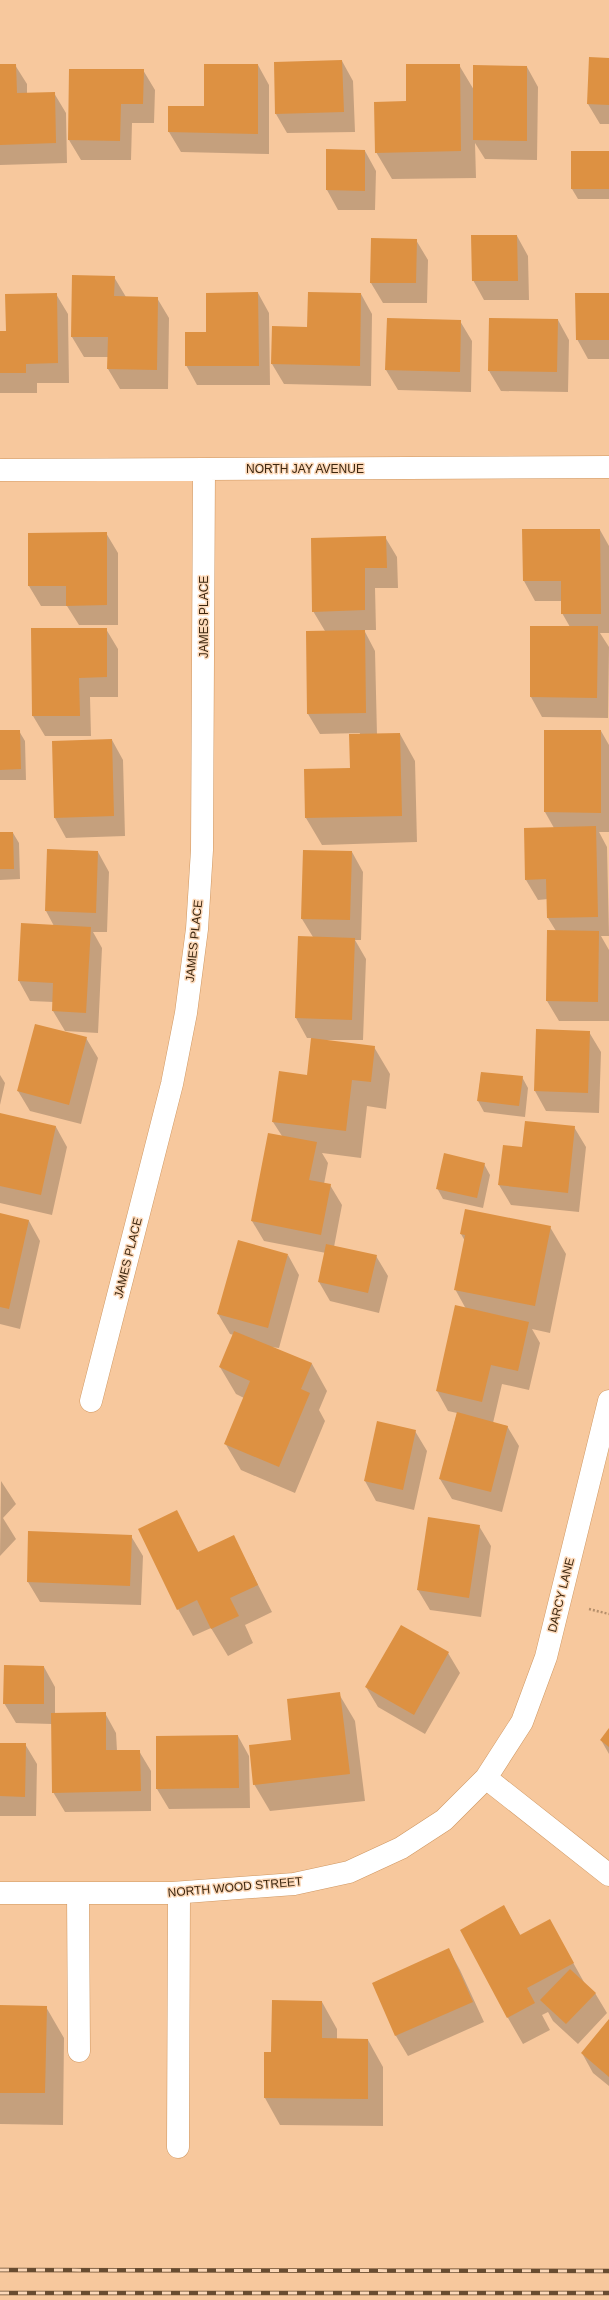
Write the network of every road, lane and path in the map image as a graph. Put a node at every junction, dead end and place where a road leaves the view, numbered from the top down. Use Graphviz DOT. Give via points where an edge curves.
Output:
graph roads {
  1 [pos="609,468"];
  2 [pos="0,470"];
  3 [pos="204,470"];
  4 [pos="91,1401"];
  5 [pos="609,1401"];
  6 [pos="486,1778"];
  7 [pos="609,1875"];
  8 [pos="0,1893"];
  9 [pos="78,1893"];
  10 [pos="179,1893"];
  11 [pos="78,2051"];
  12 [pos="178,2147"];
  1 -- 3 [label="street, NORTH JAY AVENUE"];
  2 -- 3 [label="street, NORTH JAY AVENUE"];
  3 -- 4 [label="street, JAMES PLACE" via="202,850 197,929 186,1013 172,1084"];
  5 -- 6 [label="street, DARCY LANE" via="546,1657 522,1722"];
  6 -- 7 [label="street"];
  6 -- 10 [label="street, NORTH WOOD STREET" via="444,1820 401,1848 349,1872 294,1884"];
  8 -- 9 [label="street, NORTH WOOD STREET"];
  9 -- 10 [label="street, NORTH WOOD STREET"];
  9 -- 11 [label="street"];
  10 -- 12 [label="street"];
}
